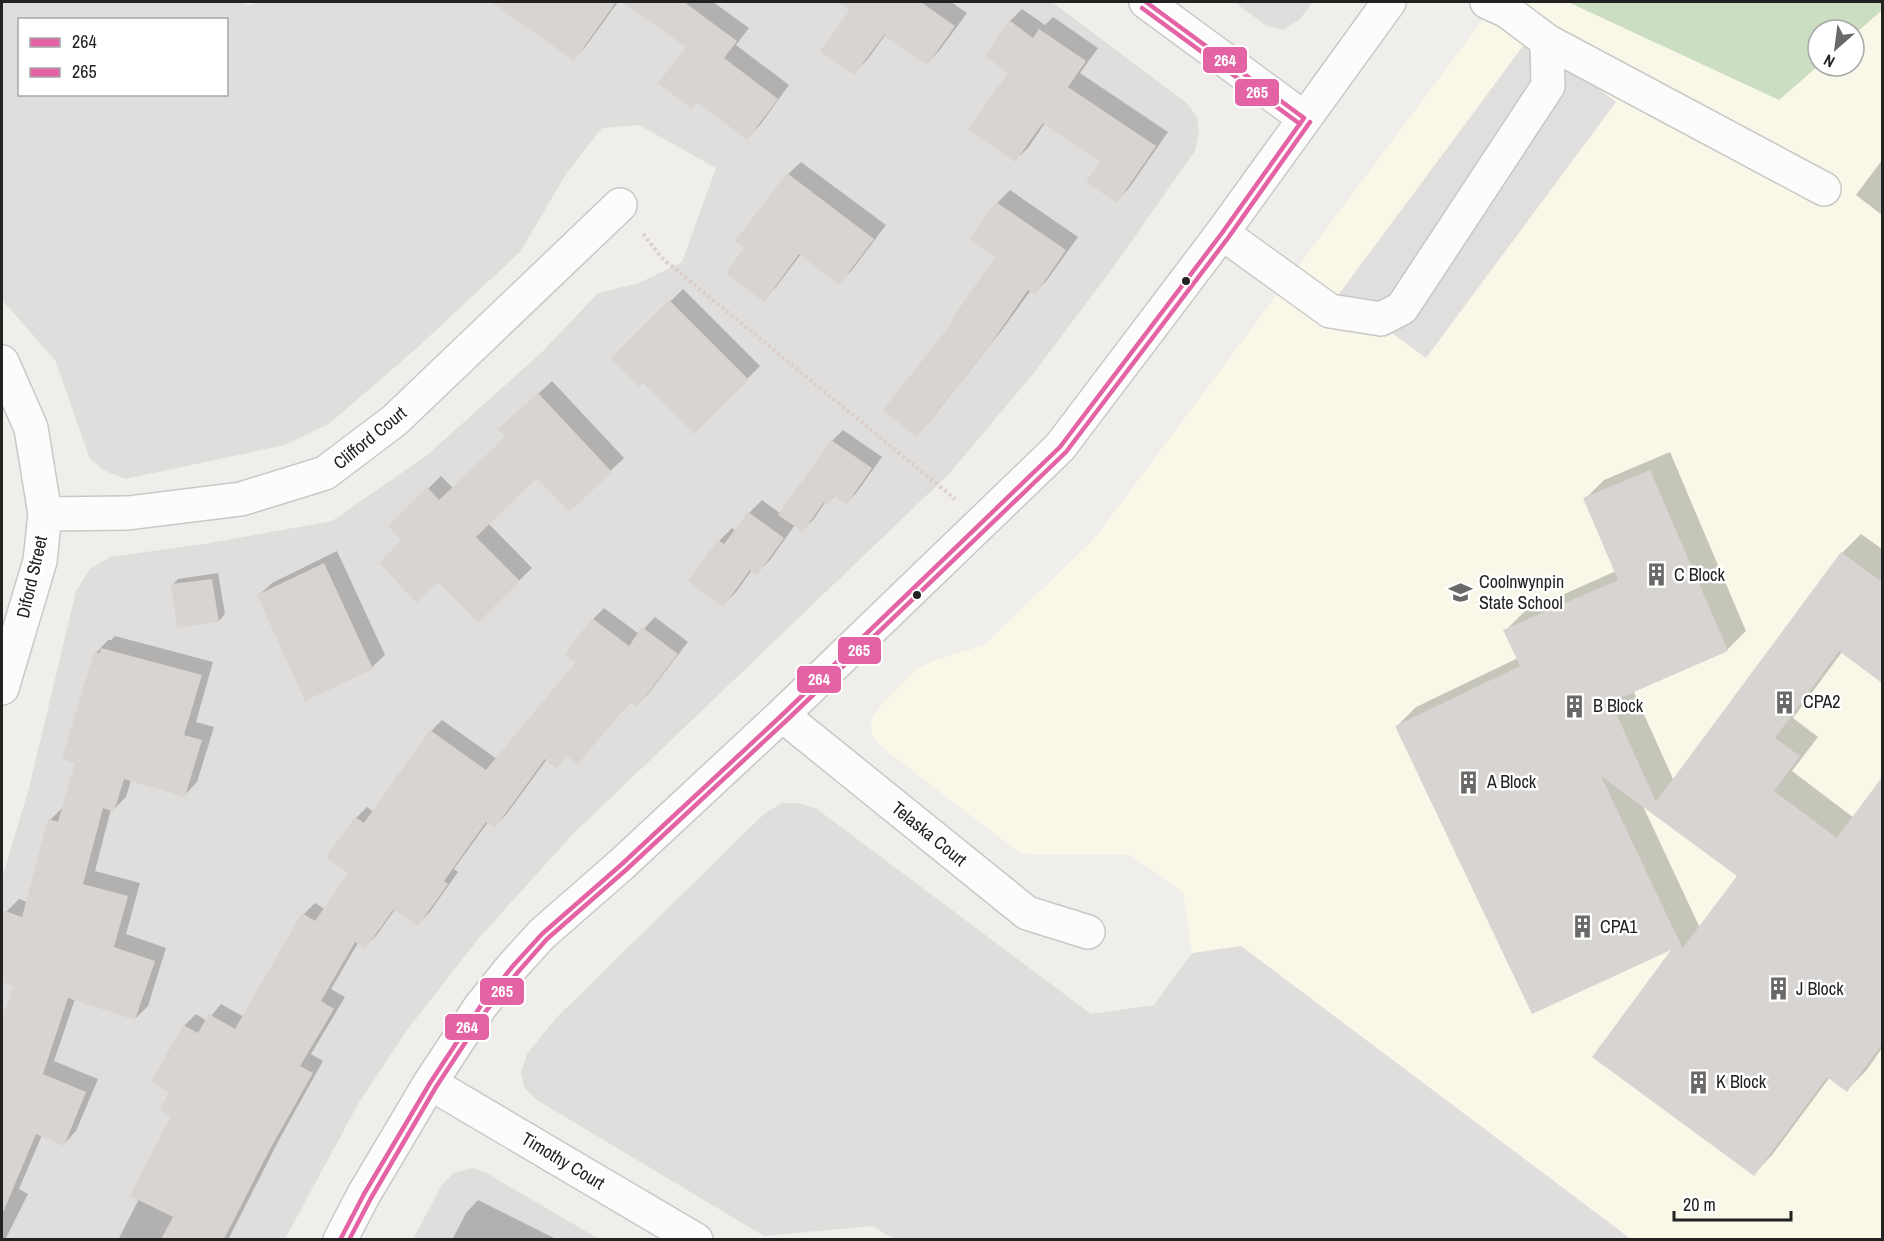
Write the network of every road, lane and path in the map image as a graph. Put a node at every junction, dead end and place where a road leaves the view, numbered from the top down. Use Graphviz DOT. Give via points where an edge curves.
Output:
graph roads {
  1 [pos="1146,2"];
  2 [pos="1389,2"];
  3 [pos="1487,2"];
  4 [pos="1547,41"];
  5 [pos="1304,118"];
  6 [pos="1824,189"];
  7 [pos="620,205"];
  8 [pos="1222,232"];
  9 [pos="2,362"];
  10 [pos="45,514"];
  11 [pos="983,523"];
  12 [pos="2,688"];
  13 [pos="782,715"];
  14 [pos="1088,932"];
  15 [pos="430,1083"];
  16 [pos="340,1239"];
  17 [pos="696,1239"];
  1 -- 5 [label="street"];
  2 -- 5 [label="street"];
  3 -- 4 [label="street" via="1507,10"];
  4 -- 6 [label="street"];
  4 -- 8 [label="street" via="1548,86 1402,308 1381,319 1330,312"];
  5 -- 8 [label="street"];
  7 -- 10 [label="street, Clifford Court" via="395,420 325,473 241,500 128,513"];
  7 -- 11 [label="path" via="662,258"];
  8 -- 11 [label="street" via="1060,447"];
  9 -- 10 [label="street, Diford Street" via="31,428"];
  10 -- 12 [label="street, Diford Street" via="40,561"];
  11 -- 13 [label="street"];
  13 -- 14 [label="street, Telaska Court" via="1027,913"];
  13 -- 15 [label="street" via="542,934 480,1007"];
  15 -- 16 [label="street"];
  15 -- 17 [label="street, Timothy Court"];
}
